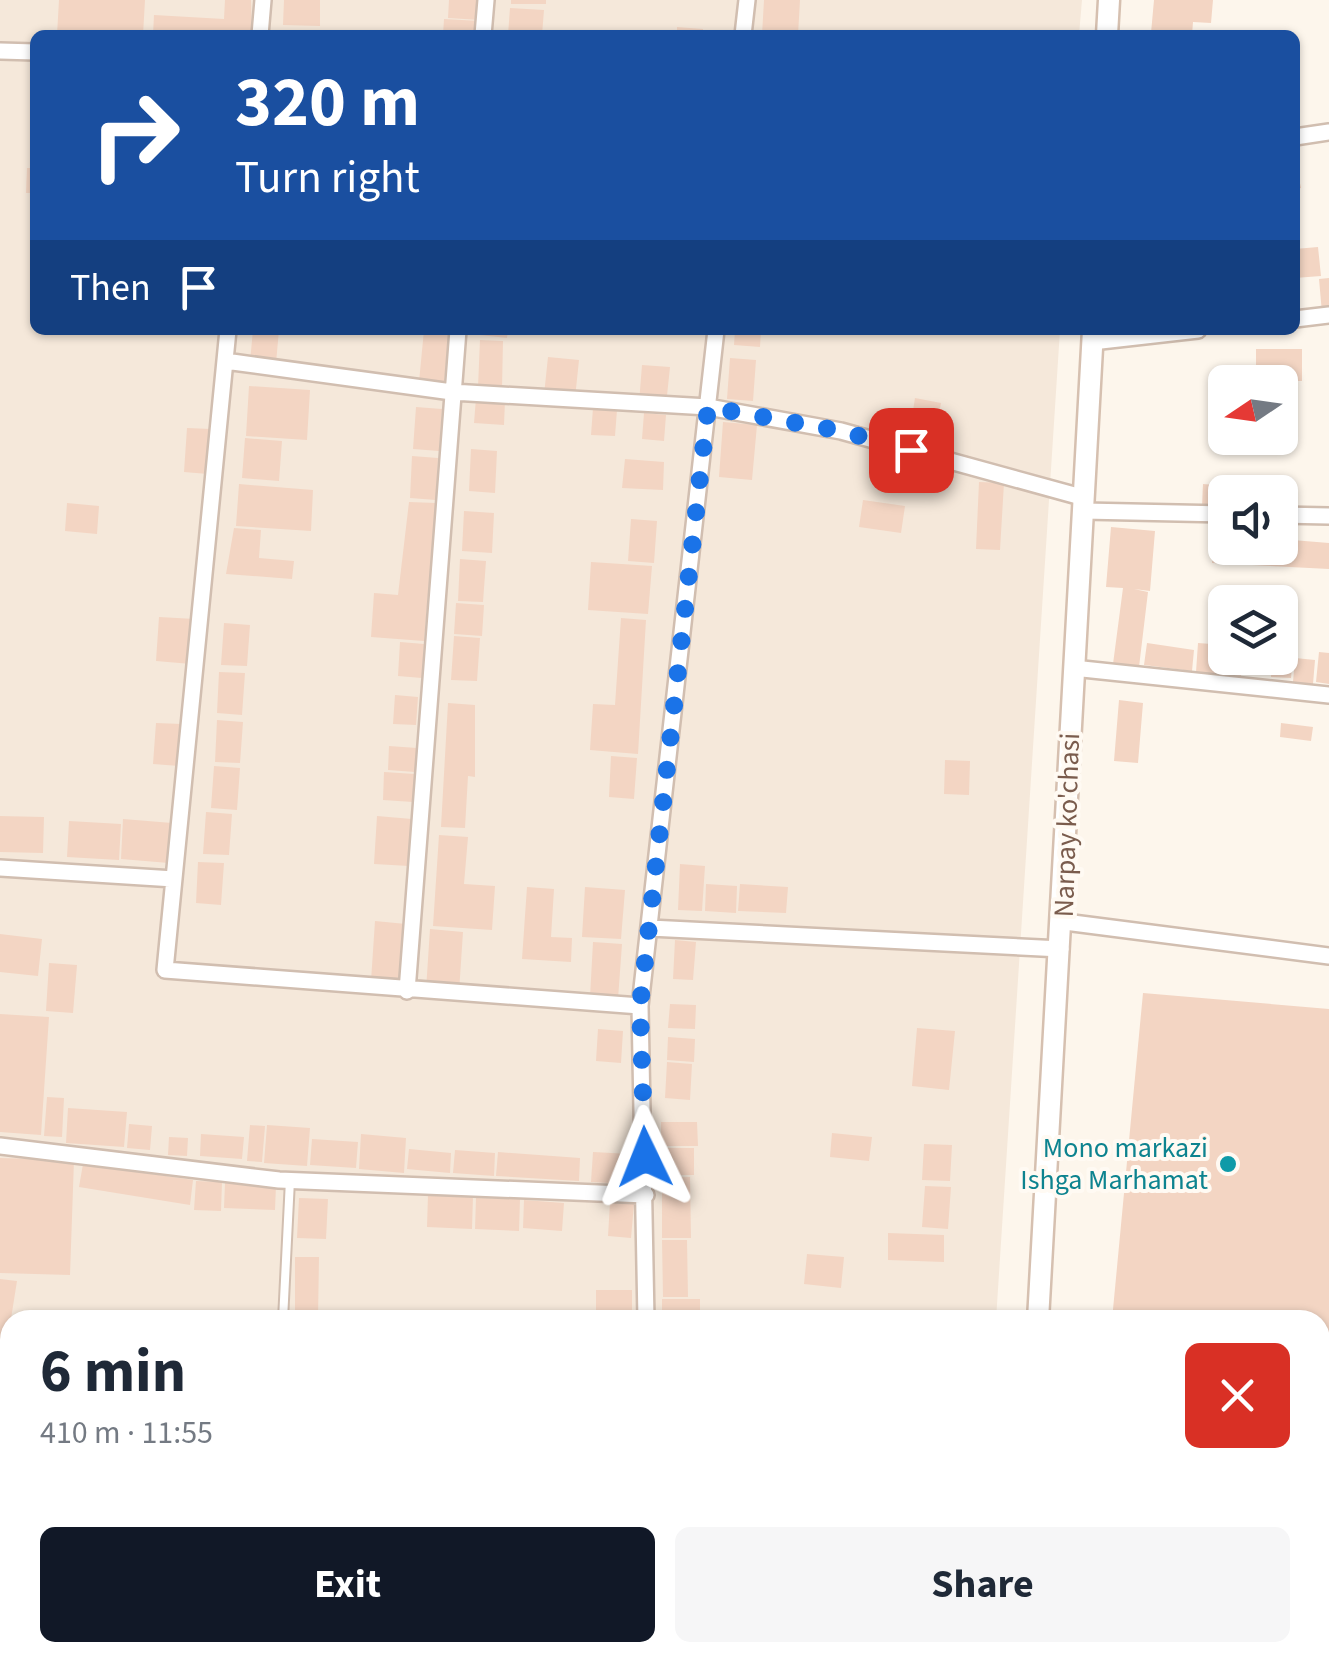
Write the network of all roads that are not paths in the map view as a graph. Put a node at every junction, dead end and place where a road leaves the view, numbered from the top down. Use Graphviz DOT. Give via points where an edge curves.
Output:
graph roads {
  1 [pos="264,0"];
  2 [pos="486,0"];
  3 [pos="746,0"];
  4 [pos="1109,0"];
  5 [pos="261,30"];
  6 [pos="483,30"];
  7 [pos="743,30"];
  8 [pos="1107,30"];
  9 [pos="0,51"];
  10 [pos="30,52"];
  11 [pos="1329,132"];
  12 [pos="1300,135"];
  13 [pos="1329,315"];
  14 [pos="1300,318"];
  15 [pos="228,335"];
  16 [pos="458,335"];
  17 [pos="715,335"];
  18 [pos="1092,336"];
  19 [pos="225,361"];
  20 [pos="452,392"];
  21 [pos="708,407"];
  22 [pos="1084,504"];
  23 [pos="1208,513"];
  24 [pos="1298,515"];
  25 [pos="1329,516"];
  26 [pos="1073,668"];
  27 [pos="1329,695"];
  28 [pos="0,868"];
  29 [pos="174,879"];
  30 [pos="1065,922"];
  31 [pos="650,928"];
  32 [pos="1062,949"];
  33 [pos="1329,956"];
  34 [pos="408,992"];
  35 [pos="640,1006"];
  36 [pos="0,1146"];
  37 [pos="290,1180"];
  38 [pos="646,1195"];
  39 [pos="284,1310"];
  40 [pos="646,1310"];
  41 [pos="1039,1310"];
  1 -- 5 [label="street"];
  2 -- 6 [label="street"];
  3 -- 7 [label="street"];
  4 -- 8 [label="main road"];
  9 -- 10 [label="street"];
  11 -- 12 [label="street"];
  13 -- 14 [label="street"];
  15 -- 19 [label="street"];
  16 -- 20 [label="street"];
  17 -- 21 [label="street"];
  18 -- 22 [label="main road, Narpay ko'chasi"];
  19 -- 20 [label="street"];
  19 -- 29 [label="street"];
  20 -- 21 [label="street"];
  20 -- 34 [label="street"];
  21 -- 22 [label="street" via="841,431"];
  21 -- 31 [label="street"];
  22 -- 23 [label="street"];
  22 -- 26 [label="main road, Narpay ko'chasi"];
  24 -- 25 [label="street"];
  26 -- 27 [label="street"];
  26 -- 30 [label="main road, Narpay ko'chasi"];
  28 -- 29 [label="street"];
  29 -- 34 [label="street" via="165,970"];
  30 -- 32 [label="main road, Narpay ko'chasi"];
  30 -- 33 [label="street"];
  31 -- 32 [label="street"];
  31 -- 35 [label="street"];
  32 -- 41 [label="main road, Narpay ko'chasi"];
  34 -- 35 [label="street"];
  35 -- 38 [label="street"];
  36 -- 37 [label="street"];
  37 -- 38 [label="street"];
  37 -- 39 [label="lane"];
  38 -- 40 [label="street"];
}
